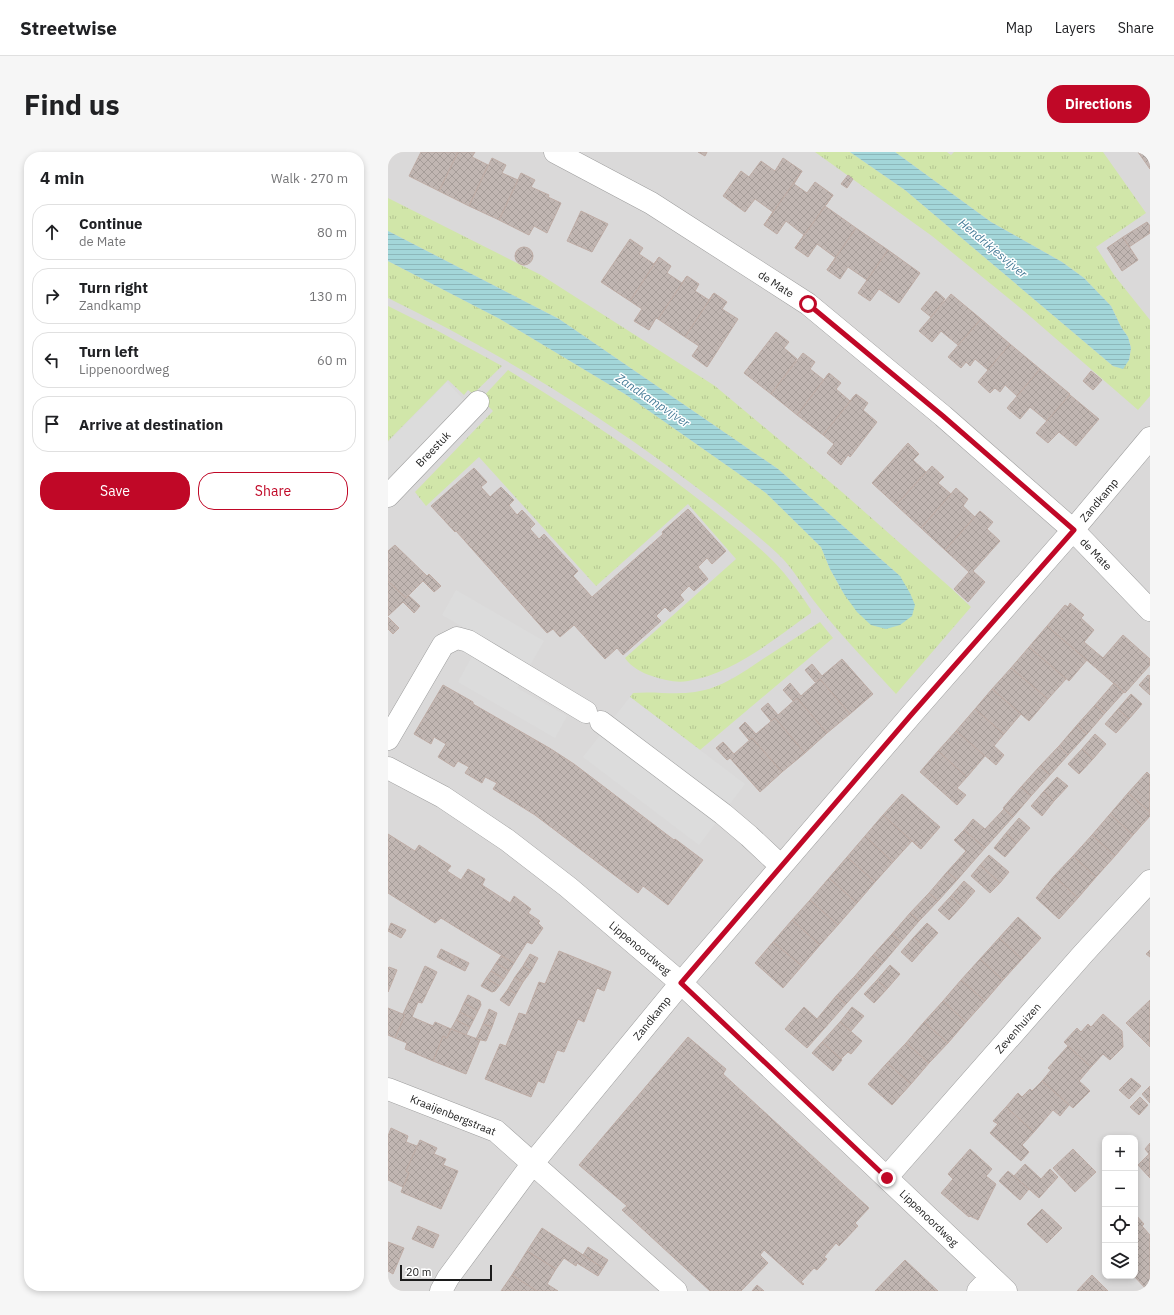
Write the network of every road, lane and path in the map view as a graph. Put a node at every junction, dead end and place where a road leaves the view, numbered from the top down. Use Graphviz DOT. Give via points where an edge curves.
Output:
graph roads {
  1 [pos="555,152"];
  2 [pos="478,402"];
  3 [pos="1150,438"];
  4 [pos="388,496"];
  5 [pos="1074,530"];
  6 [pos="1150,610"];
  7 [pos="388,739"];
  8 [pos="388,768"];
  9 [pos="781,866"];
  10 [pos="1150,880"];
  11 [pos="681,983"];
  12 [pos="388,1089"];
  13 [pos="533,1163"];
  14 [pos="887,1178"];
  15 [pos="992,1286"];
  16 [pos="441,1291"];
  17 [pos="676,1291"];
  1 -- 5 [label="street, de Mate" via="651,204 808,304 943,416"];
  2 -- 4 [label="street, Breestuk"];
  3 -- 5 [label="street, Zandkamp"];
  5 -- 6 [label="street, de Mate"];
  5 -- 9 [label="street, Zandkamp"];
  7 -- 9 [label="street" via="443,645 457,638 468,641 594,717 723,814"];
  8 -- 11 [label="street, Lippenoordweg" via="443,797 507,840 568,887"];
  9 -- 11 [label="street, Zandkamp"];
  10 -- 14 [label="street, Zevenhuizen"];
  11 -- 13 [label="street, Zandkamp"];
  11 -- 14 [label="street, Lippenoordweg"];
  12 -- 13 [label="street, Kraaijenbergstraat" via="496,1130"];
  13 -- 16 [label="street, Zandkamp"];
  13 -- 17 [label="street"];
  14 -- 15 [label="street, Lippenoordweg"];
}
